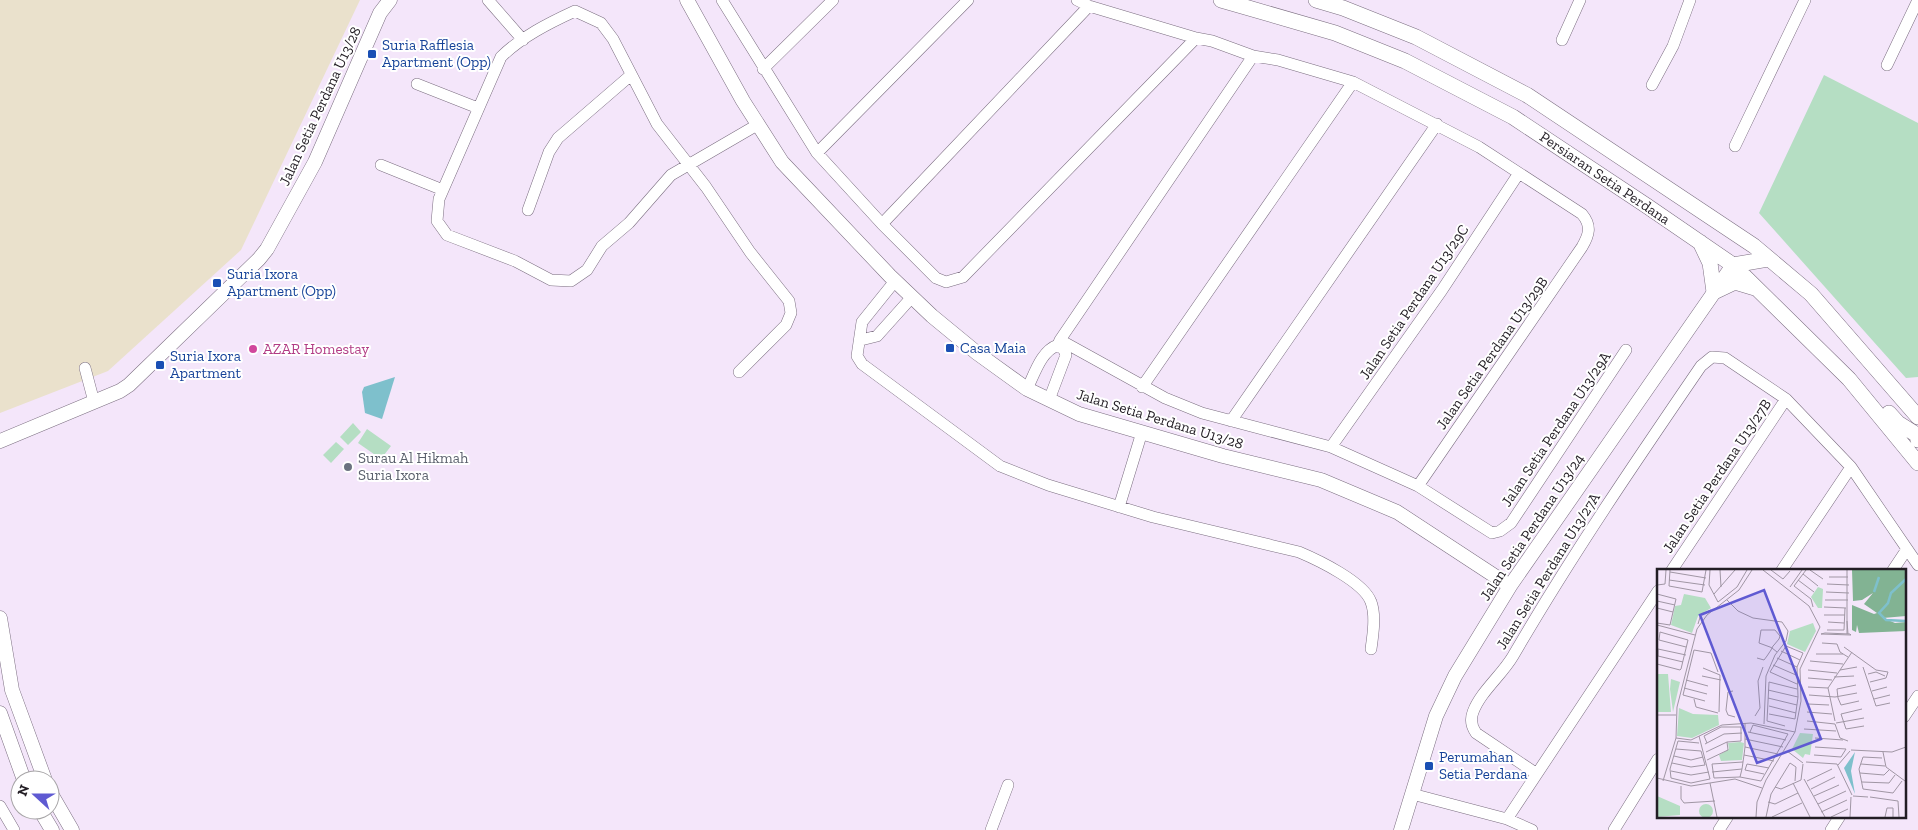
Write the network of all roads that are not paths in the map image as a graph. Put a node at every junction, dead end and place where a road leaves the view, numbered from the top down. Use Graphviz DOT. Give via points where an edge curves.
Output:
graph roads {
  1 [pos="390,0"];
  2 [pos="488,0"];
  3 [pos="686,0"];
  4 [pos="722,0"];
  5 [pos="833,0"];
  6 [pos="968,0"];
  7 [pos="1077,0"];
  8 [pos="1221,0"];
  9 [pos="1316,0"];
  10 [pos="1580,0"];
  11 [pos="1690,0"];
  12 [pos="1805,0"];
  13 [pos="1918,0"];
  14 [pos="1088,6"];
  15 [pos="1196,38"];
  16 [pos="523,40"];
  17 [pos="1562,40"];
  18 [pos="1253,56"];
  19 [pos="1887,65"];
  20 [pos="763,69"];
  21 [pos="631,75"];
  22 [pos="1352,82"];
  23 [pos="417,84"];
  24 [pos="1652,85"];
  25 [pos="478,108"];
  26 [pos="1437,124"];
  27 [pos="757,125"];
  28 [pos="1735,146"];
  29 [pos="817,153"];
  30 [pos="687,164"];
  31 [pos="381,165"];
  32 [pos="1519,172"];
  33 [pos="443,190"];
  34 [pos="528,210"];
  35 [pos="882,224"];
  36 [pos="1732,232"];
  37 [pos="1700,242"];
  38 [pos="1768,259"];
  39 [pos="1733,265"];
  40 [pos="896,281"];
  41 [pos="1759,290"];
  42 [pos="1714,292"];
  43 [pos="912,297"];
  44 [pos="861,340"];
  45 [pos="1059,342"];
  46 [pos="1626,350"];
  47 [pos="1827,357"];
  48 [pos="84,368"];
  49 [pos="739,372"];
  50 [pos="1142,387"];
  51 [pos="1027,388"];
  52 [pos="1894,388"];
  53 [pos="1786,399"];
  54 [pos="1049,400"];
  55 [pos="1918,401"];
  56 [pos="94,402"];
  57 [pos="1918,417"];
  58 [pos="1231,421"];
  59 [pos="1142,432"];
  60 [pos="1918,436"];
  61 [pos="0,441"];
  62 [pos="1331,447"];
  63 [pos="1918,463"];
  64 [pos="1851,468"];
  65 [pos="1418,486"];
  66 [pos="1119,507"];
  67 [pos="1907,550"];
  68 [pos="1524,566"];
  69 [pos="1918,566"];
  70 [pos="1673,569"];
  71 [pos="1783,569"];
  72 [pos="1894,569"];
  73 [pos="1492,574"];
  74 [pos="1510,586"];
  75 [pos="1657,593"];
  76 [pos="1497,607"];
  77 [pos="0,618"];
  78 [pos="1371,649"];
  79 [pos="1918,696"];
  80 [pos="0,713"];
  81 [pos="1906,714"];
  82 [pos="1657,761"];
  83 [pos="20,770"];
  84 [pos="41,770"];
  85 [pos="1537,774"];
  86 [pos="1008,786"];
  87 [pos="1412,794"];
  88 [pos="0,806"];
  89 [pos="60,809"];
  90 [pos="1727,818"];
  91 [pos="1839,818"];
  92 [pos="1506,820"];
  93 [pos="14,830"];
  94 [pos="72,830"];
  95 [pos="991,830"];
  96 [pos="1402,830"];
  97 [pos="1532,830"];
  98 [pos="1614,830"];
  99 [pos="1719,830"];
  100 [pos="1831,830"];
  1 -- 56 [label="street, Jalan Setia Perdana U13/28" via="380,13 315,162 267,249 129,385"];
  2 -- 16 [label="street"];
  3 -- 27 [label="street, Jalan Setia Perdana U13/28"];
  4 -- 20 [label="street"];
  5 -- 20 [label="street"];
  6 -- 29 [label="street"];
  7 -- 14 [label="street"];
  8 -- 37 [label="main road, Persiaran Setia Perdana" via="1335,32 1405,61 1513,117"];
  9 -- 36 [label="main road, Persiaran Setia Perdana" via="1416,37 1527,95"];
  10 -- 17 [label="street"];
  11 -- 24 [label="street" via="1673,46"];
  12 -- 28 [label="street"];
  13 -- 19 [label="street"];
  14 -- 15 [label="street"];
  14 -- 35 [label="street"];
  15 -- 18 [label="street"];
  15 -- 35 [label="street" via="963,277 946,282 936,278"];
  16 -- 21 [label="street" via="553,21 575,12 601,23"];
  16 -- 25 [label="street" via="501,57"];
  18 -- 22 [label="street"];
  18 -- 45 [label="street"];
  20 -- 29 [label="street"];
  21 -- 30 [label="street" via="657,124"];
  21 -- 34 [label="street" via="558,138 549,152"];
  22 -- 26 [label="street"];
  22 -- 50 [label="street"];
  23 -- 25 [label="street"];
  25 -- 33 [label="street"];
  26 -- 32 [label="street"];
  26 -- 58 [label="street"];
  27 -- 30 [label="street"];
  27 -- 40 [label="street, Jalan Setia Perdana U13/28" via="800,184"];
  29 -- 35 [label="street"];
  30 -- 33 [label="street" via="671,175 622,230 602,246 587,270 571,281 551,280 515,261 447,235 441,229 437,216"];
  30 -- 49 [label="street" via="791,306 786,325"];
  31 -- 33 [label="street"];
  32 -- 62 [label="street, Jalan Setia Perdana U13/29C" via="1442,290"];
  32 -- 65 [label="street, Jalan Setia Perdana U13/29B" via="1582,214 1589,227 1588,236"];
  36 -- 38 [label="main road, Persiaran Setia Perdana"];
  36 -- 39 [label="main road"];
  37 -- 39 [label="main road, Persiaran Setia Perdana"];
  37 -- 42 [label="main road" via="1710,263"];
  38 -- 39 [label="main road"];
  38 -- 52 [label="main road, Persiaran Setia Perdana" via="1810,294"];
  39 -- 41 [label="main road, Persiaran Setia Perdana"];
  39 -- 42 [label="street, Jalan Setia Perdana U13/24"];
  40 -- 43 [label="street, Jalan Setia Perdana U13/28"];
  40 -- 44 [label="street" via="862,322"];
  41 -- 42 [label="main road" via="1735,282"];
  41 -- 47 [label="main road, Persiaran Setia Perdana"];
  42 -- 68 [label="street, Jalan Setia Perdana U13/24"];
  43 -- 44 [label="street" via="877,336"];
  43 -- 51 [label="street, Jalan Setia Perdana U13/28" via="977,354"];
  44 -- 66 [label="street" via="858,356 862,364 1000,466"];
  45 -- 50 [label="street"];
  45 -- 51 [label="street" via="1049,348"];
  45 -- 54 [label="street" via="1066,355"];
  46 -- 65 [label="street, Jalan Setia Perdana U13/29A" via="1511,523 1500,531 1492,533"];
  47 -- 60 [label="main road" via="1862,383 1898,423"];
  47 -- 63 [label="main road, Persiaran Setia Perdana" via="1892,428"];
  48 -- 56 [label="street"];
  50 -- 58 [label="street" via="1202,413"];
  51 -- 54 [label="street, Jalan Setia Perdana U13/28"];
  52 -- 55 [label="main road"];
  52 -- 57 [label="main road, Persiaran Setia Perdana"];
  53 -- 64 [label="street"];
  53 -- 70 [label="street, Jalan Setia Perdana U13/27B"];
  53 -- 85 [label="street, Jalan Setia Perdana U13/27A" via="1726,358 1712,357 1701,366 1548,596 1507,667 1473,713 1472,727 1476,733"];
  54 -- 59 [label="street, Jalan Setia Perdana U13/28" via="1079,414"];
  56 -- 61 [label="street, Jalan Setia Perdana U13/28"];
  58 -- 62 [label="street"];
  59 -- 66 [label="street"];
  59 -- 73 [label="street, Jalan Setia Perdana U13/28" via="1321,480 1397,512"];
  62 -- 65 [label="street"];
  64 -- 67 [label="street"];
  64 -- 71 [label="street"];
  66 -- 78 [label="street" via="1314,558 1361,588 1369,597 1372,604"];
  67 -- 69 [label="street"];
  67 -- 72 [label="street"];
  68 -- 73 [label="street"];
  68 -- 74 [label="street, Jalan Setia Perdana U13/24"];
  73 -- 74 [label="street, Jalan Setia Perdana U13/28"];
  73 -- 76 [label="street" via="1498,594"];
  74 -- 76 [label="street, Jalan Setia Perdana U13/24"];
  75 -- 85 [label="street"];
  76 -- 87 [label="street, Jalan Setia Perdana U13/24" via="1455,676 1436,716"];
  77 -- 84 [label="street" via="12,690"];
  79 -- 81 [label="street"];
  80 -- 83 [label="street"];
  82 -- 98 [label="street"];
  85 -- 92 [label="street"];
  86 -- 95 [label="street"];
  87 -- 92 [label="street"];
  87 -- 96 [label="street, Jalan Setia Perdana U13/24"];
  88 -- 93 [label="street"];
  89 -- 94 [label="street"];
  90 -- 99 [label="street"];
  91 -- 100 [label="street"];
  92 -- 97 [label="street"];
}
